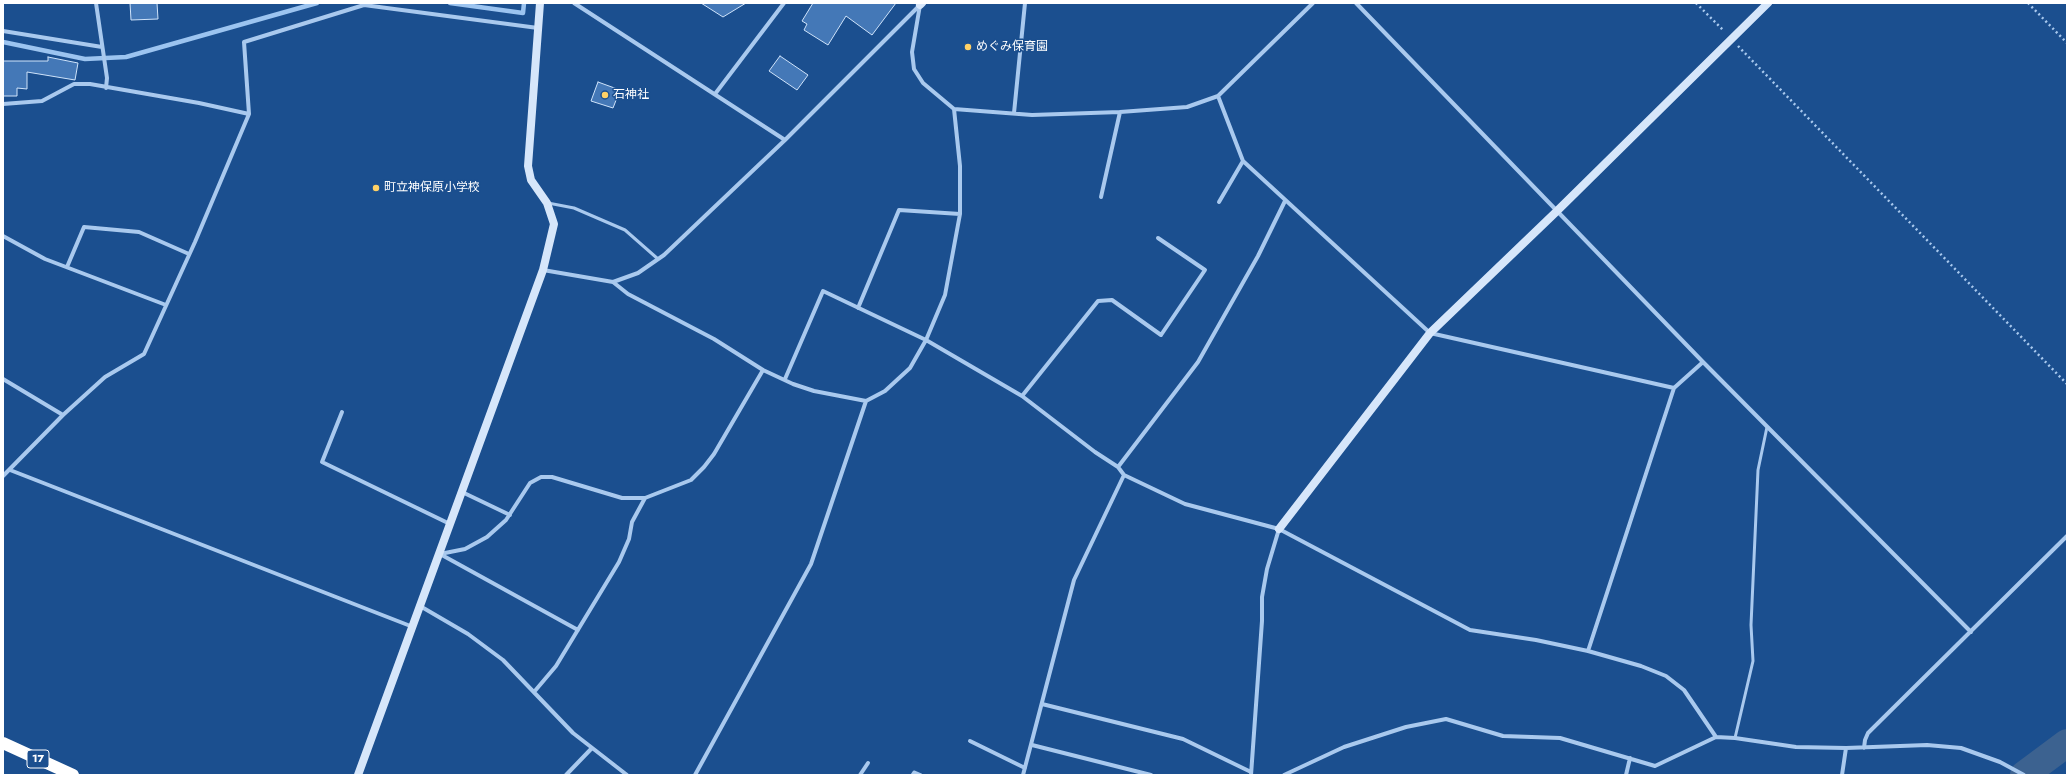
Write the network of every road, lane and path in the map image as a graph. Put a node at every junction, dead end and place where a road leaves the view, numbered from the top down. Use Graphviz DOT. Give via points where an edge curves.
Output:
graph roads {
  1 [pos="96,3"];
  2 [pos="540,3"];
  3 [pos="574,3"];
  4 [pos="784,3"];
  5 [pos="1025,3"];
  6 [pos="1313,3"];
  7 [pos="1356,3"];
  8 [pos="1696,3"];
  9 [pos="1768,3"];
  10 [pos="2028,3"];
  11 [pos="920,4"];
  12 [pos="538,28"];
  13 [pos="3,31"];
  14 [pos="1732,40"];
  15 [pos="2067,43"];
  16 [pos="102,47"];
  17 [pos="106,88"];
  18 [pos="715,94"];
  19 [pos="1218,96"];
  20 [pos="3,104"];
  21 [pos="954,109"];
  22 [pos="1120,112"];
  23 [pos="1014,113"];
  24 [pos="249,114"];
  25 [pos="785,140"];
  26 [pos="1243,160"];
  27 [pos="1101,197"];
  28 [pos="1285,201"];
  29 [pos="1219,202"];
  30 [pos="547,203"];
  31 [pos="1556,212"];
  32 [pos="960,214"];
  33 [pos="3,236"];
  34 [pos="1158,238"];
  35 [pos="189,254"];
  36 [pos="658,259"];
  37 [pos="67,267"];
  38 [pos="542,270"];
  39 [pos="613,282"];
  40 [pos="166,305"];
  41 [pos="858,308"];
  42 [pos="1430,333"];
  43 [pos="926,340"];
  44 [pos="1703,362"];
  45 [pos="763,370"];
  46 [pos="3,379"];
  47 [pos="785,379"];
  48 [pos="2067,384"];
  49 [pos="1674,388"];
  50 [pos="1022,396"];
  51 [pos="866,401"];
  52 [pos="342,412"];
  53 [pos="63,415"];
  54 [pos="1768,427"];
  55 [pos="1118,467"];
  56 [pos="10,470"];
  57 [pos="1124,475"];
  58 [pos="3,476"];
  59 [pos="462,492"];
  60 [pos="645,498"];
  61 [pos="510,515"];
  62 [pos="450,524"];
  63 [pos="1279,529"];
  64 [pos="2067,536"];
  65 [pos="440,554"];
  66 [pos="420,606"];
  67 [pos="413,627"];
  68 [pos="578,630"];
  69 [pos="1971,632"];
  70 [pos="1588,651"];
  71 [pos="534,692"];
  72 [pos="1042,704"];
  73 [pos="1716,737"];
  74 [pos="1735,738"];
  75 [pos="970,741"];
  76 [pos="3,743"];
  77 [pos="1032,744"];
  78 [pos="592,748"];
  79 [pos="1846,748"];
  80 [pos="1864,748"];
  81 [pos="1630,758"];
  82 [pos="868,763"];
  83 [pos="1025,768"];
  84 [pos="1251,773"];
  85 [pos="73,775"];
  86 [pos="358,775"];
  87 [pos="566,775"];
  88 [pos="627,775"];
  89 [pos="695,775"];
  90 [pos="860,775"];
  91 [pos="912,775"];
  92 [pos="921,775"];
  93 [pos="1022,775"];
  94 [pos="1151,775"];
  95 [pos="1284,775"];
  96 [pos="1626,775"];
  97 [pos="1842,775"];
  98 [pos="2024,775"];
  1 -- 16 [label="street"];
  2 -- 12 [label="street"];
  3 -- 18 [label="street"];
  4 -- 18 [label="street"];
  5 -- 23 [label="street"];
  6 -- 19 [label="street"];
  7 -- 31 [label="street"];
  8 -- 14 [label="path"];
  9 -- 14 [label="street"];
  10 -- 15 [label="path"];
  11 -- 21 [label="street" via="912,52 914,69 923,83"];
  11 -- 25 [label="street"];
  12 -- 24 [label="street" via="364,5 244,42"];
  12 -- 30 [label="street" via="528,166 531,180"];
  13 -- 16 [label="street"];
  14 -- 31 [label="street"];
  14 -- 48 [label="path"];
  16 -- 17 [label="street"];
  17 -- 20 [label="street" via="74,84 42,100"];
  17 -- 24 [label="street"];
  18 -- 25 [label="street"];
  19 -- 22 [label="street" via="1187,107"];
  19 -- 26 [label="street"];
  21 -- 23 [label="street"];
  21 -- 32 [label="street" via="960,166"];
  22 -- 23 [label="street" via="1032,115"];
  22 -- 27 [label="street"];
  24 -- 35 [label="street"];
  25 -- 36 [label="street"];
  26 -- 28 [label="street"];
  26 -- 29 [label="street"];
  28 -- 42 [label="street"];
  28 -- 55 [label="street" via="1258,256 1198,362"];
  30 -- 36 [label="lane" via="574,208 625,230"];
  30 -- 38 [label="street" via="554,224"];
  31 -- 42 [label="street"];
  31 -- 44 [label="street"];
  32 -- 41 [label="street" via="899,210"];
  32 -- 43 [label="street" via="945,295"];
  33 -- 37 [label="street" via="45,259"];
  34 -- 50 [label="street" via="1205,270 1161,335 1112,300 1098,300"];
  35 -- 37 [label="street" via="139,232 84,227"];
  35 -- 40 [label="street"];
  36 -- 39 [label="street" via="638,273"];
  37 -- 40 [label="street"];
  38 -- 39 [label="street"];
  38 -- 59 [label="street"];
  39 -- 45 [label="street" via="628,294 714,339"];
  40 -- 53 [label="street" via="144,354 105,377"];
  41 -- 43 [label="street"];
  41 -- 47 [label="street" via="823,291"];
  42 -- 49 [label="street"];
  42 -- 63 [label="street"];
  43 -- 50 [label="street"];
  43 -- 51 [label="street" via="910,368 885,392"];
  44 -- 49 [label="street"];
  44 -- 54 [label="street"];
  45 -- 47 [label="street"];
  45 -- 60 [label="street" via="704,467 691,480"];
  46 -- 53 [label="street"];
  47 -- 51 [label="street" via="814,391"];
  49 -- 70 [label="street"];
  50 -- 55 [label="street"];
  51 -- 89 [label="street" via="811,564"];
  52 -- 62 [label="street" via="322,462"];
  53 -- 56 [label="street"];
  54 -- 69 [label="street"];
  54 -- 74 [label="lane" via="1758,470 1751,625 1753,661"];
  55 -- 57 [label="street"];
  56 -- 58 [label="street"];
  56 -- 67 [label="street"];
  57 -- 63 [label="street" via="1185,504"];
  57 -- 72 [label="street" via="1074,580"];
  59 -- 61 [label="street"];
  59 -- 62 [label="street"];
  60 -- 61 [label="street" via="622,498 552,477 541,477 530,483"];
  60 -- 68 [label="street" via="632,522 629,539 619,562"];
  61 -- 65 [label="street" via="487,537 465,549"];
  62 -- 65 [label="street"];
  63 -- 70 [label="street" via="1470,630"];
  63 -- 84 [label="street" via="1262,597"];
  64 -- 69 [label="street"];
  65 -- 66 [label="street"];
  65 -- 68 [label="street"];
  66 -- 67 [label="street"];
  66 -- 71 [label="street" via="468,634 503,660"];
  67 -- 86 [label="street"];
  68 -- 71 [label="street" via="556,666"];
  69 -- 80 [label="street" via="1868,733 1864,740"];
  70 -- 73 [label="street" via="1642,666 1666,676 1684,690"];
  71 -- 78 [label="street" via="573,733"];
  72 -- 77 [label="street"];
  72 -- 84 [label="street" via="1183,739"];
  73 -- 74 [label="street"];
  73 -- 81 [label="street" via="1655,766"];
  74 -- 79 [label="street" via="1796,747"];
  75 -- 83 [label="street"];
  76 -- 85 [label="highway, 17"];
  77 -- 83 [label="street"];
  77 -- 94 [label="street"];
  78 -- 87 [label="street"];
  78 -- 88 [label="street"];
  79 -- 80 [label="street"];
  79 -- 97 [label="street"];
  80 -- 98 [label="street" via="1927,745 1961,748 2000,762"];
  81 -- 95 [label="street" via="1560,738 1503,736 1446,719 1406,727 1344,747"];
  81 -- 96 [label="street"];
  82 -- 90 [label="street"];
  83 -- 93 [label="street"];
  91 -- 92 [label="lane" via="914,772"];
}
